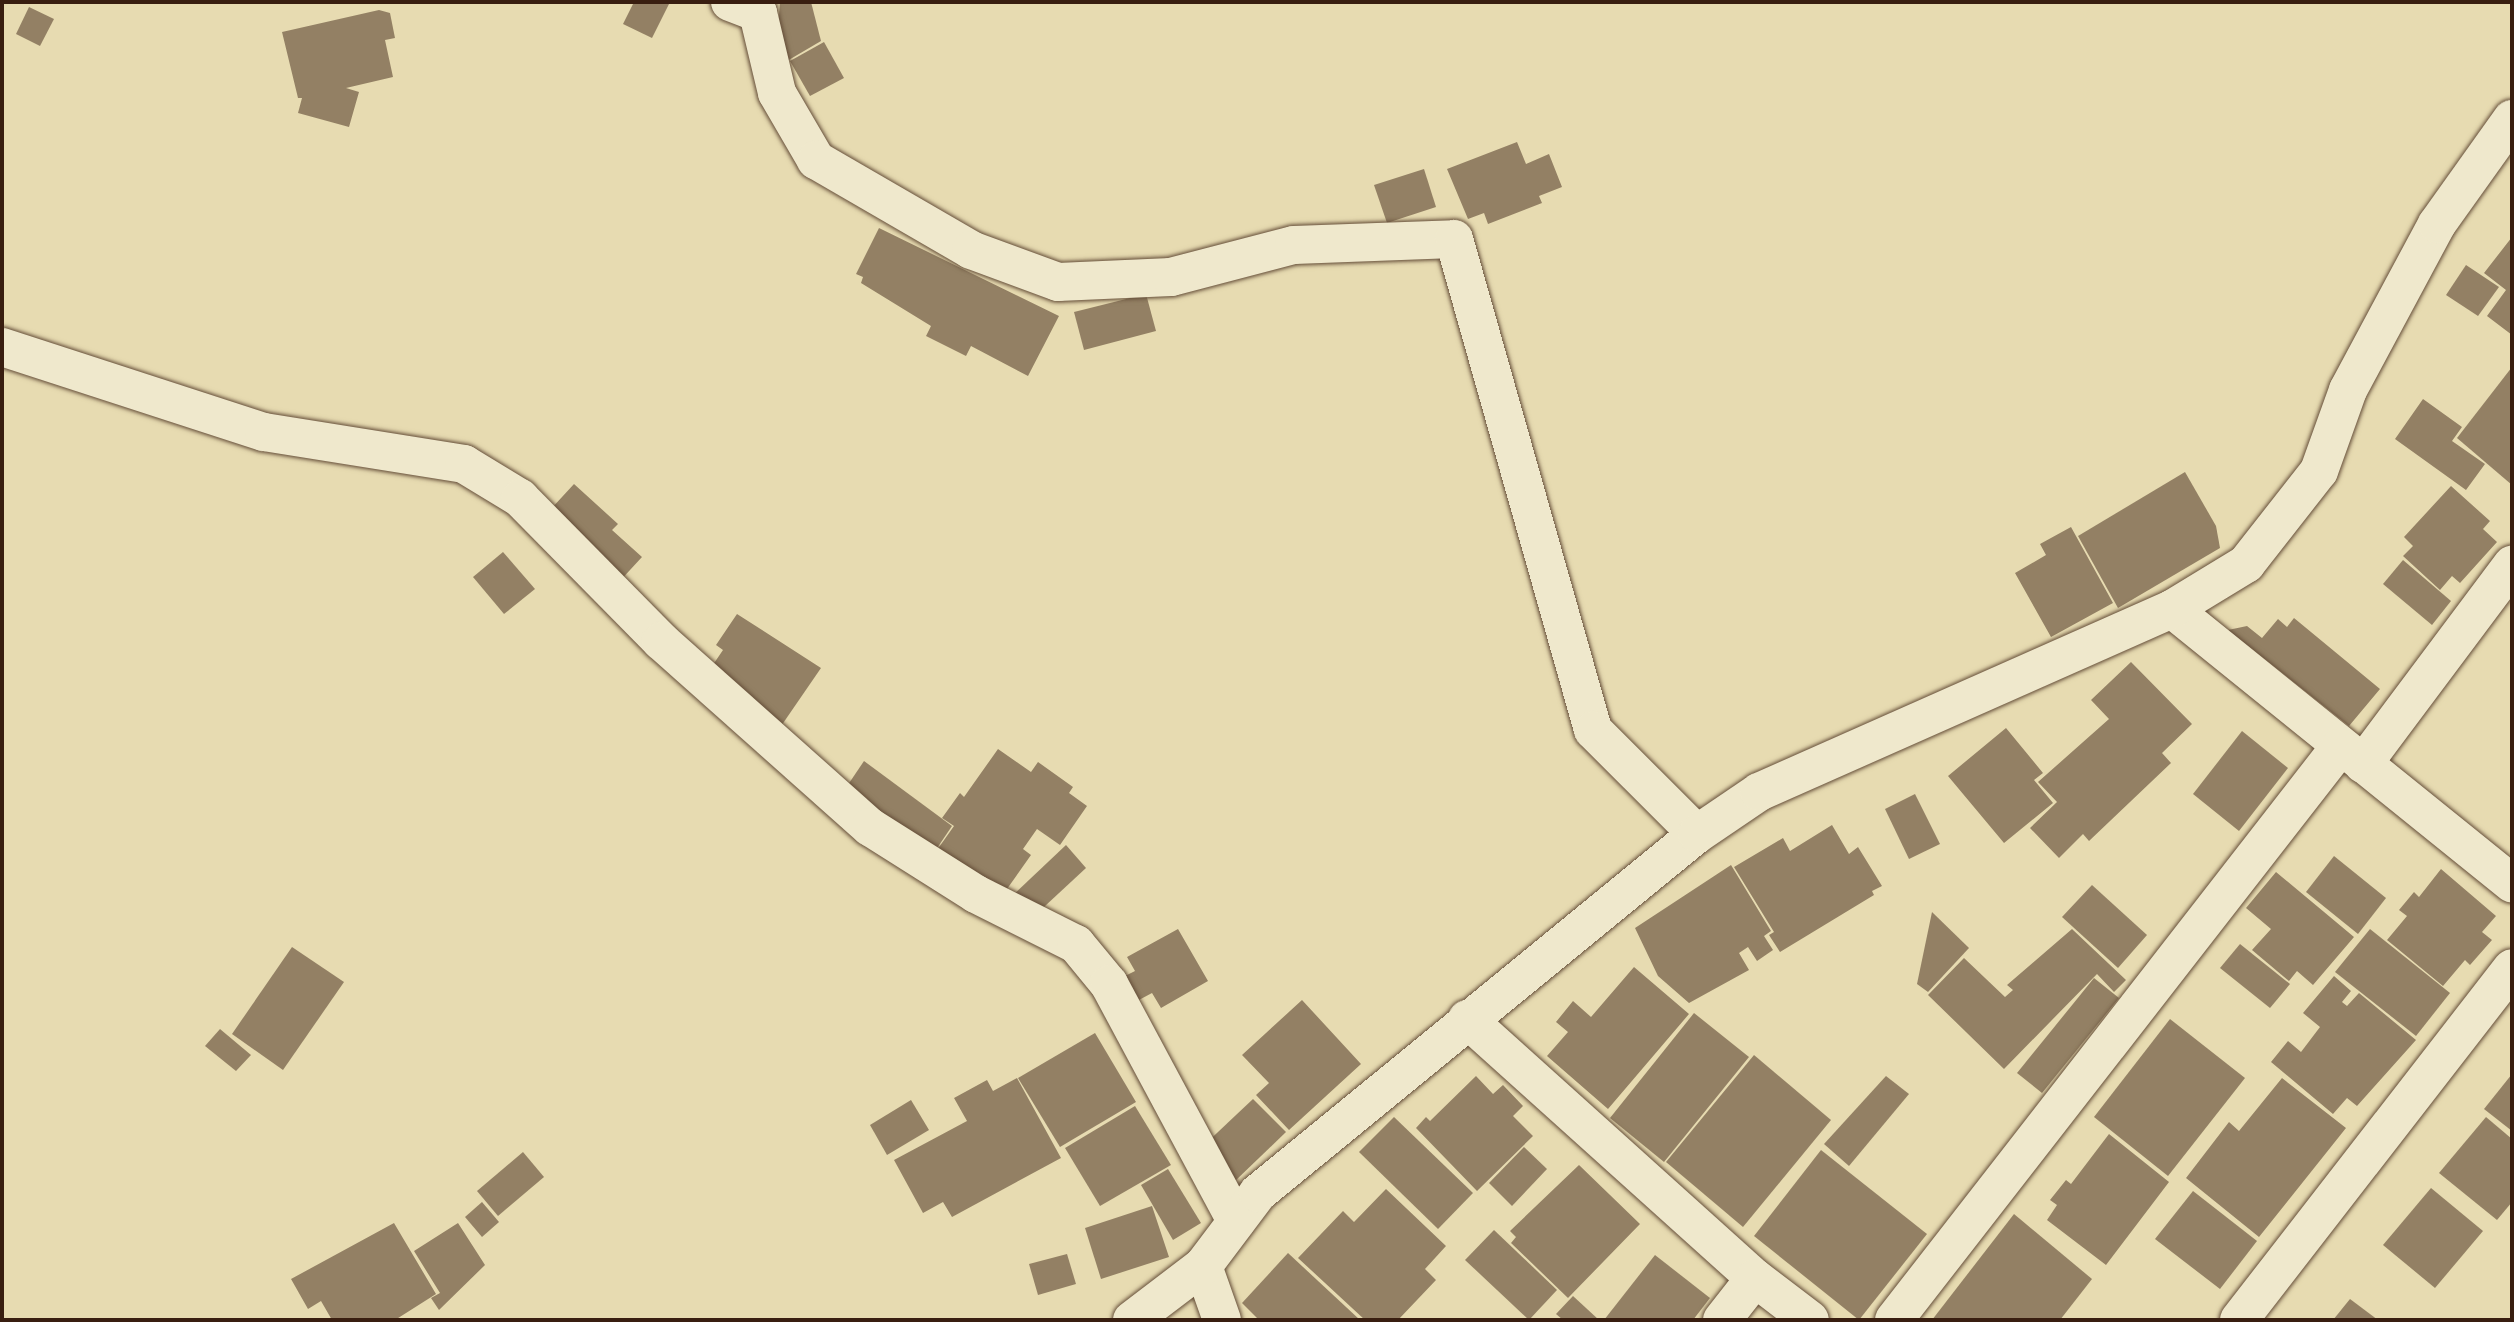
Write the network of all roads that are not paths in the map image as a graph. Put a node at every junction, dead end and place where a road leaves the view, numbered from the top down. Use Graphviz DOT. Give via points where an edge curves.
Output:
graph roads {
  1 [pos="730,2"];
  2 [pos="2512,119"];
  3 [pos="2,347"];
  4 [pos="2512,565"];
  5 [pos="2172,609"];
  6 [pos="2351,756"];
  7 [pos="1697,834"];
  8 [pos="2512,883"];
  9 [pos="2512,968"];
  10 [pos="1467,1019"];
  11 [pos="1236,1221"];
  12 [pos="1203,1266"];
  13 [pos="1755,1278"];
  14 [pos="1132,1320"];
  15 [pos="1222,1320"];
  16 [pos="1722,1320"];
  17 [pos="1810,1320"];
  18 [pos="1894,1320"];
  19 [pos="2239,1320"];
  1 -- 7 [label="street" via="758,13 777,93 816,160 971,250 1058,282 1171,277 1294,245 1454,239 1593,730"];
  2 -- 5 [label="street" via="2437,224 2348,390 2319,471 2246,564"];
  3 -- 11 [label="street" via="264,432 464,464 520,498 661,641 870,827 976,894 1076,944 1109,984"];
  4 -- 6 [label="street"];
  5 -- 6 [label="street"];
  5 -- 7 [label="street" via="1759,792"];
  6 -- 8 [label="street"];
  6 -- 18 [label="street"];
  7 -- 10 [label="street"];
  9 -- 19 [label="street"];
  10 -- 11 [label="street" via="1258,1193"];
  10 -- 13 [label="street"];
  11 -- 12 [label="street"];
  12 -- 14 [label="street"];
  12 -- 15 [label="street"];
  13 -- 16 [label="street"];
  13 -- 17 [label="street"];
}
